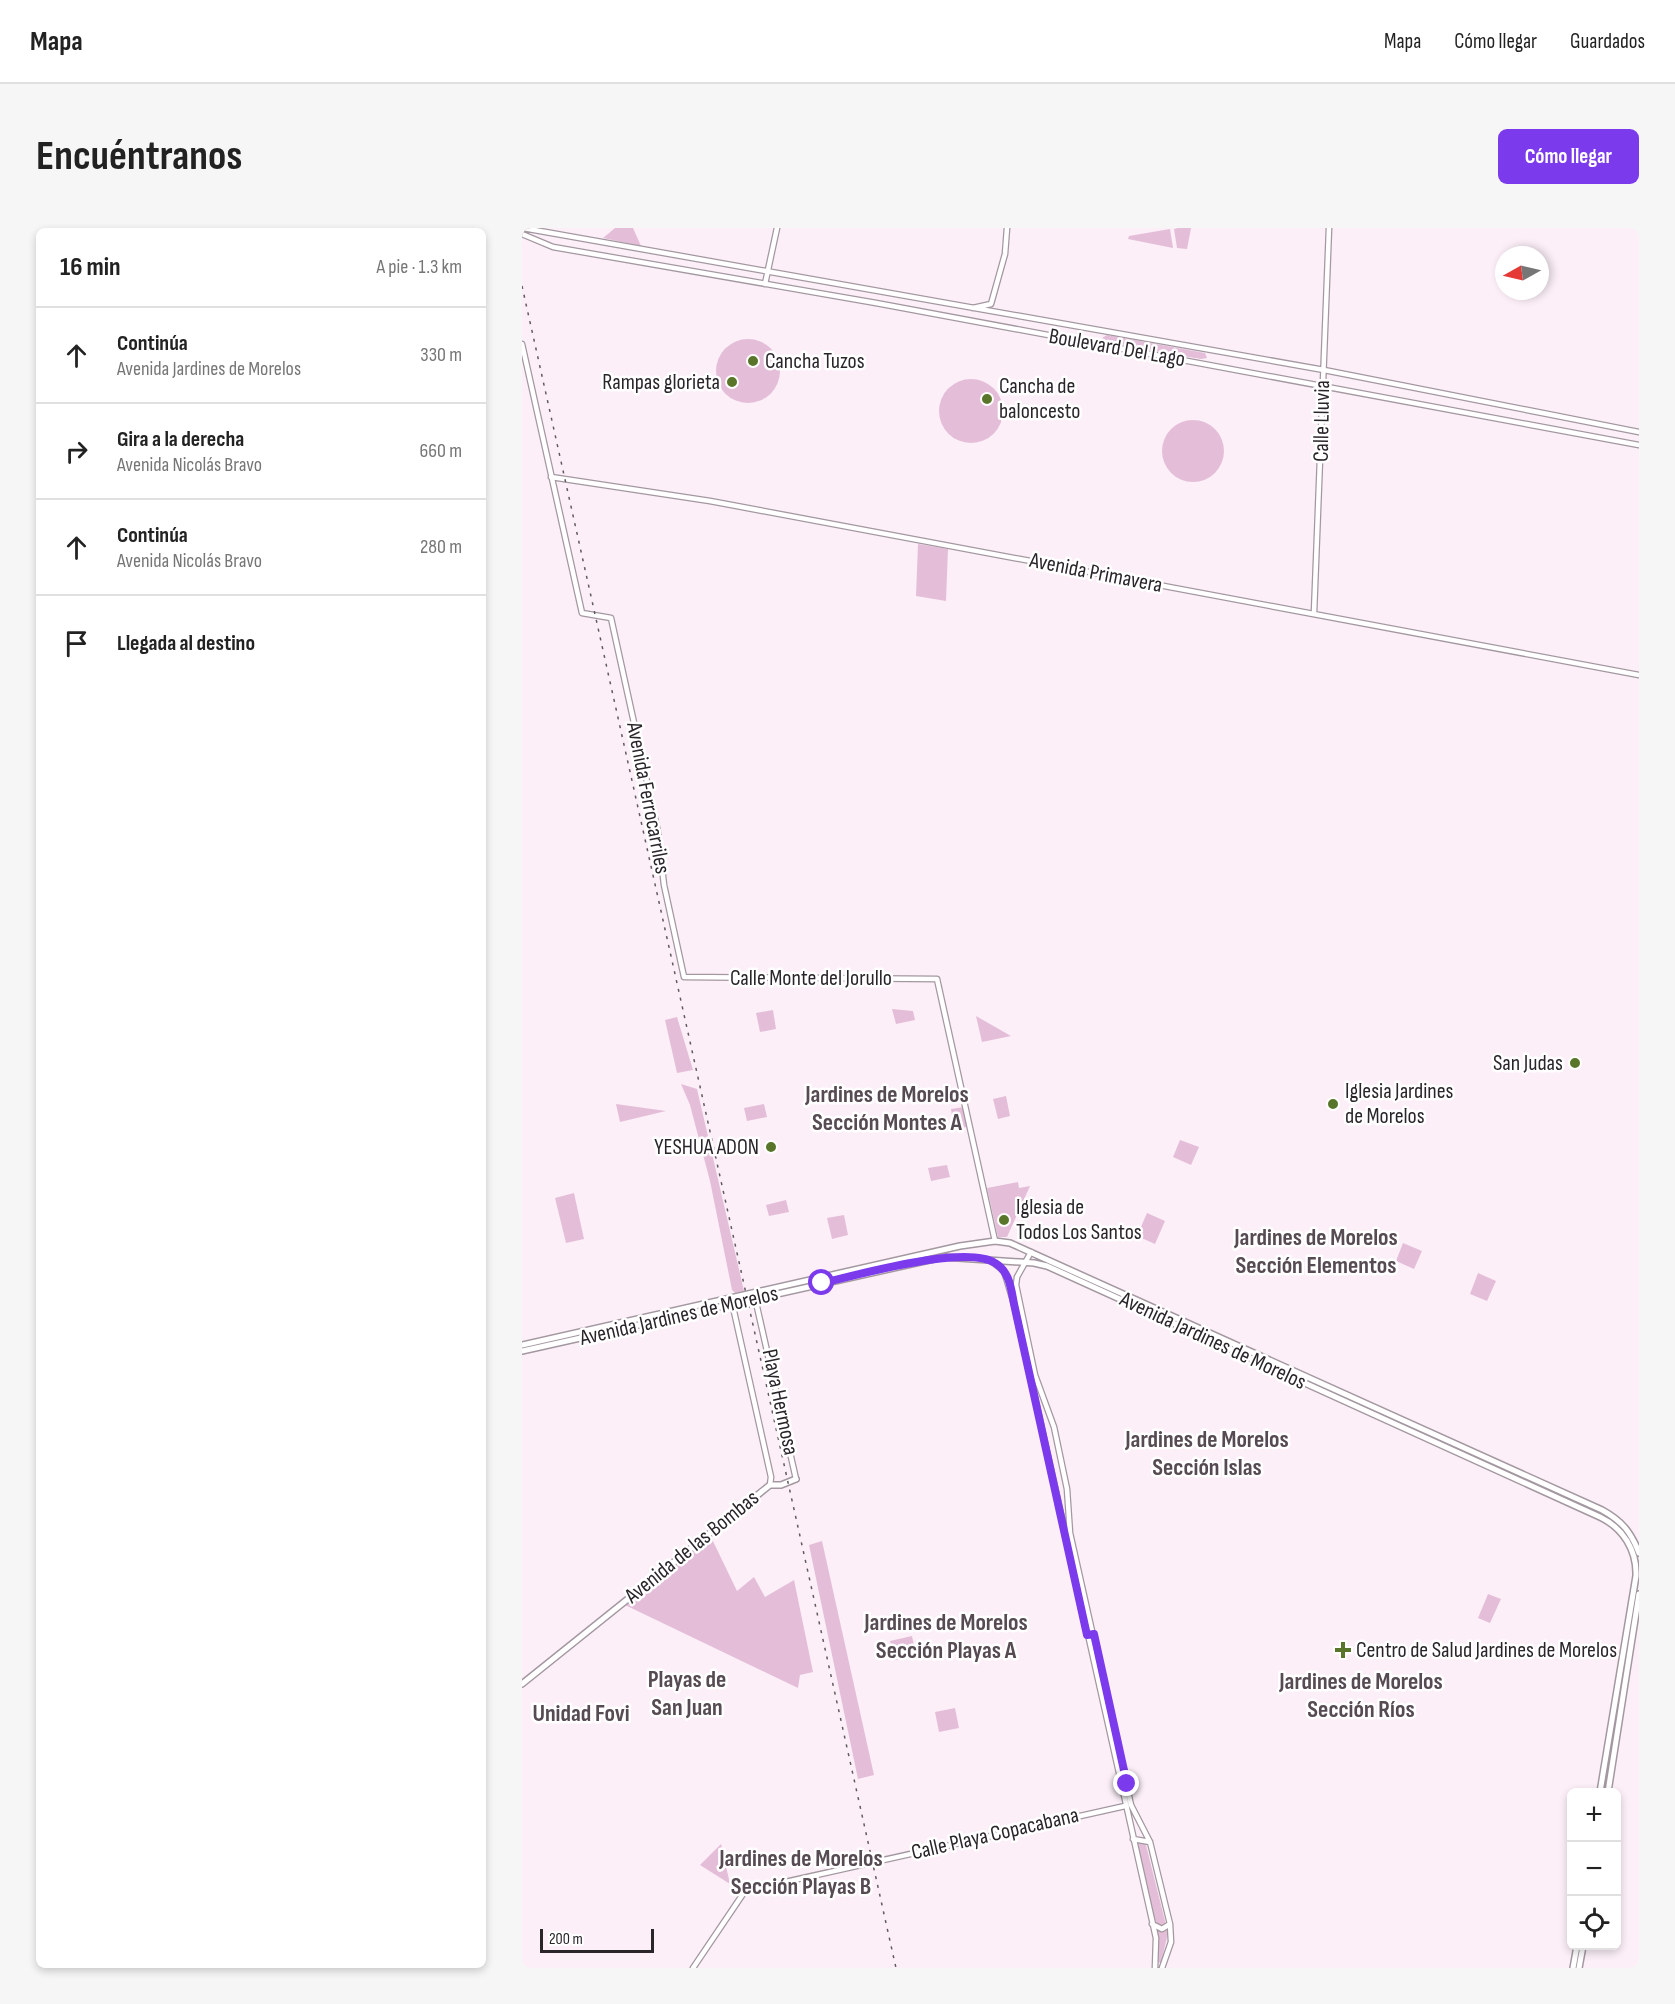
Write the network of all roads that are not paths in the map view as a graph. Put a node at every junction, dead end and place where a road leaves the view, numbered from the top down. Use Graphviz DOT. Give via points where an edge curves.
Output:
graph roads {
  1 [pos="522,228"];
  2 [pos="777,228"];
  3 [pos="1007,228"];
  4 [pos="1329,228"];
  5 [pos="522,234"];
  6 [pos="769,271"];
  7 [pos="765,284"];
  8 [pos="972,309"];
  9 [pos="989,312"];
  10 [pos="986,324"];
  11 [pos="522,344"];
  12 [pos="1213,351"];
  13 [pos="1210,365"];
  14 [pos="1324,370"];
  15 [pos="1323,385"];
  16 [pos="1437,393"];
  17 [pos="1436,406"];
  18 [pos="1639,432"];
  19 [pos="1639,445"];
  20 [pos="551,477"];
  21 [pos="1314,614"];
  22 [pos="1639,675"];
  23 [pos="684,977"];
  24 [pos="995,1241"];
  25 [pos="960,1246"];
  26 [pos="1031,1252"];
  27 [pos="962,1258"];
  28 [pos="988,1259"];
  29 [pos="1025,1262"];
  30 [pos="821,1280"];
  31 [pos="756,1298"];
  32 [pos="732,1300"];
  33 [pos="1017,1303"];
  34 [pos="621,1326"];
  35 [pos="1205,1334"];
  36 [pos="522,1345"];
  37 [pos="522,1351"];
  38 [pos="1042,1399"];
  39 [pos="1036,1402"];
  40 [pos="1046,1446"];
  41 [pos="1057,1447"];
  42 [pos="1505,1470"];
  43 [pos="796,1479"];
  44 [pos="770,1485"];
  45 [pos="1067,1489"];
  46 [pos="1055,1490"];
  47 [pos="1639,1553"];
  48 [pos="1639,1594"];
  49 [pos="1090,1635"];
  50 [pos="522,1684"];
  51 [pos="1601,1788"];
  52 [pos="1609,1788"];
  53 [pos="1125,1806"];
  54 [pos="1133,1839"];
  55 [pos="1150,1842"];
  56 [pos="1152,1924"];
  57 [pos="1170,1924"];
  58 [pos="1576,1950"];
  59 [pos="1581,1950"];
  60 [pos="693,1968"];
  61 [pos="1155,1968"];
  62 [pos="1162,1968"];
  63 [pos="1573,1968"];
  64 [pos="1579,1968"];
  1 -- 6 [label="street, Boulevard Del Lago"];
  2 -- 6 [label="street"];
  3 -- 8 [label="street" via="1005,254 991,304"];
  4 -- 14 [label="street, Calle Lluvia"];
  5 -- 7 [label="street, Boulevard Del Lago" via="553,247"];
  6 -- 7 [label="street"];
  6 -- 8 [label="street, Boulevard Del Lago"];
  7 -- 10 [label="street, Boulevard Del Lago"];
  8 -- 9 [label="street, Boulevard Del Lago"];
  9 -- 10 [label="street"];
  9 -- 12 [label="street, Boulevard Del Lago"];
  10 -- 13 [label="street, Boulevard Del Lago"];
  11 -- 20 [label="street"];
  12 -- 13 [label="street"];
  12 -- 14 [label="street, Boulevard Del Lago"];
  13 -- 15 [label="street, Boulevard Del Lago"];
  14 -- 15 [label="street, Calle Lluvia"];
  14 -- 16 [label="street, Boulevard Del Lago"];
  15 -- 17 [label="street, Boulevard Del Lago"];
  15 -- 21 [label="street, Calle Lluvia"];
  16 -- 17 [label="street"];
  16 -- 18 [label="street, Boulevard Del Lago"];
  17 -- 19 [label="street, Boulevard Del Lago"];
  20 -- 21 [label="street, Avenida Primavera" via="720,503"];
  20 -- 23 [label="street, Avenida Ferrocarriles" via="582,613 611,618 658,832 664,885"];
  21 -- 22 [label="street, Avenida Primavera"];
  23 -- 24 [label="street, Calle Monte del Jorullo" via="937,979"];
  24 -- 25 [label="main road, Avenida Jardines de Morelos"];
  24 -- 26 [label="main road, Avenida Jardines de Morelos"];
  25 -- 27 [label="main road"];
  25 -- 30 [label="main road, Avenida Jardines de Morelos"];
  26 -- 29 [label="street"];
  26 -- 35 [label="main road, Avenida Jardines de Morelos"];
  27 -- 28 [label="main road, Avenida Jardines de Morelos"];
  27 -- 30 [label="main road, Avenida Jardines de Morelos" via="943,1257"];
  28 -- 29 [label="main road, Avenida Jardines de Morelos"];
  28 -- 33 [label="street" via="1004,1271"];
  29 -- 33 [label="street" via="1017,1277"];
  29 -- 35 [label="main road, Avenida Jardines de Morelos" via="1047,1266"];
  30 -- 31 [label="main road, Avenida Jardines de Morelos"];
  30 -- 32 [label="main road, Avenida Jardines de Morelos"];
  31 -- 32 [label="main road, Avenida Jardines de Morelos"];
  31 -- 43 [label="street, Playa Hermosa"];
  32 -- 34 [label="main road, Avenida Jardines de Morelos"];
  32 -- 44 [label="street, Avenida de las Bombas"];
  33 -- 38 [label="street"];
  33 -- 39 [label="street"];
  34 -- 36 [label="main road, Avenida Jardines de Morelos"];
  34 -- 37 [label="main road, Avenida Jardines de Morelos"];
  35 -- 42 [label="main road, Avenida Jardines de Morelos"];
  38 -- 39 [label="street"];
  38 -- 41 [label="street" via="1054,1427"];
  39 -- 40 [label="street"];
  40 -- 41 [label="street"];
  40 -- 46 [label="street"];
  41 -- 45 [label="street"];
  42 -- 47 [label="main road, Avenida Jardines de Morelos" via="1616,1518 1627,1527"];
  42 -- 51 [label="main road, Avenida Jardines de Morelos" via="1613,1523 1621,1530 1637,1566"];
  43 -- 44 [label="main road, Playa Hermosa"];
  44 -- 50 [label="main road, Avenida de las Bombas"];
  45 -- 46 [label="street"];
  45 -- 49 [label="street" via="1070,1533"];
  46 -- 49 [label="street"];
  48 -- 52 [label="main road"];
  49 -- 53 [label="street"];
  49 -- 55 [label="street" via="1131,1805"];
  53 -- 54 [label="street"];
  53 -- 60 [label="street, Calle Playa Copacabana" via="745,1891"];
  54 -- 55 [label="street"];
  54 -- 56 [label="street"];
  55 -- 57 [label="street"];
  56 -- 57 [label="street" via="1161,1929"];
  56 -- 61 [label="street" via="1157,1952"];
  57 -- 62 [label="street" via="1171,1942"];
  58 -- 63 [label="main road"];
  59 -- 64 [label="main road"];
}
